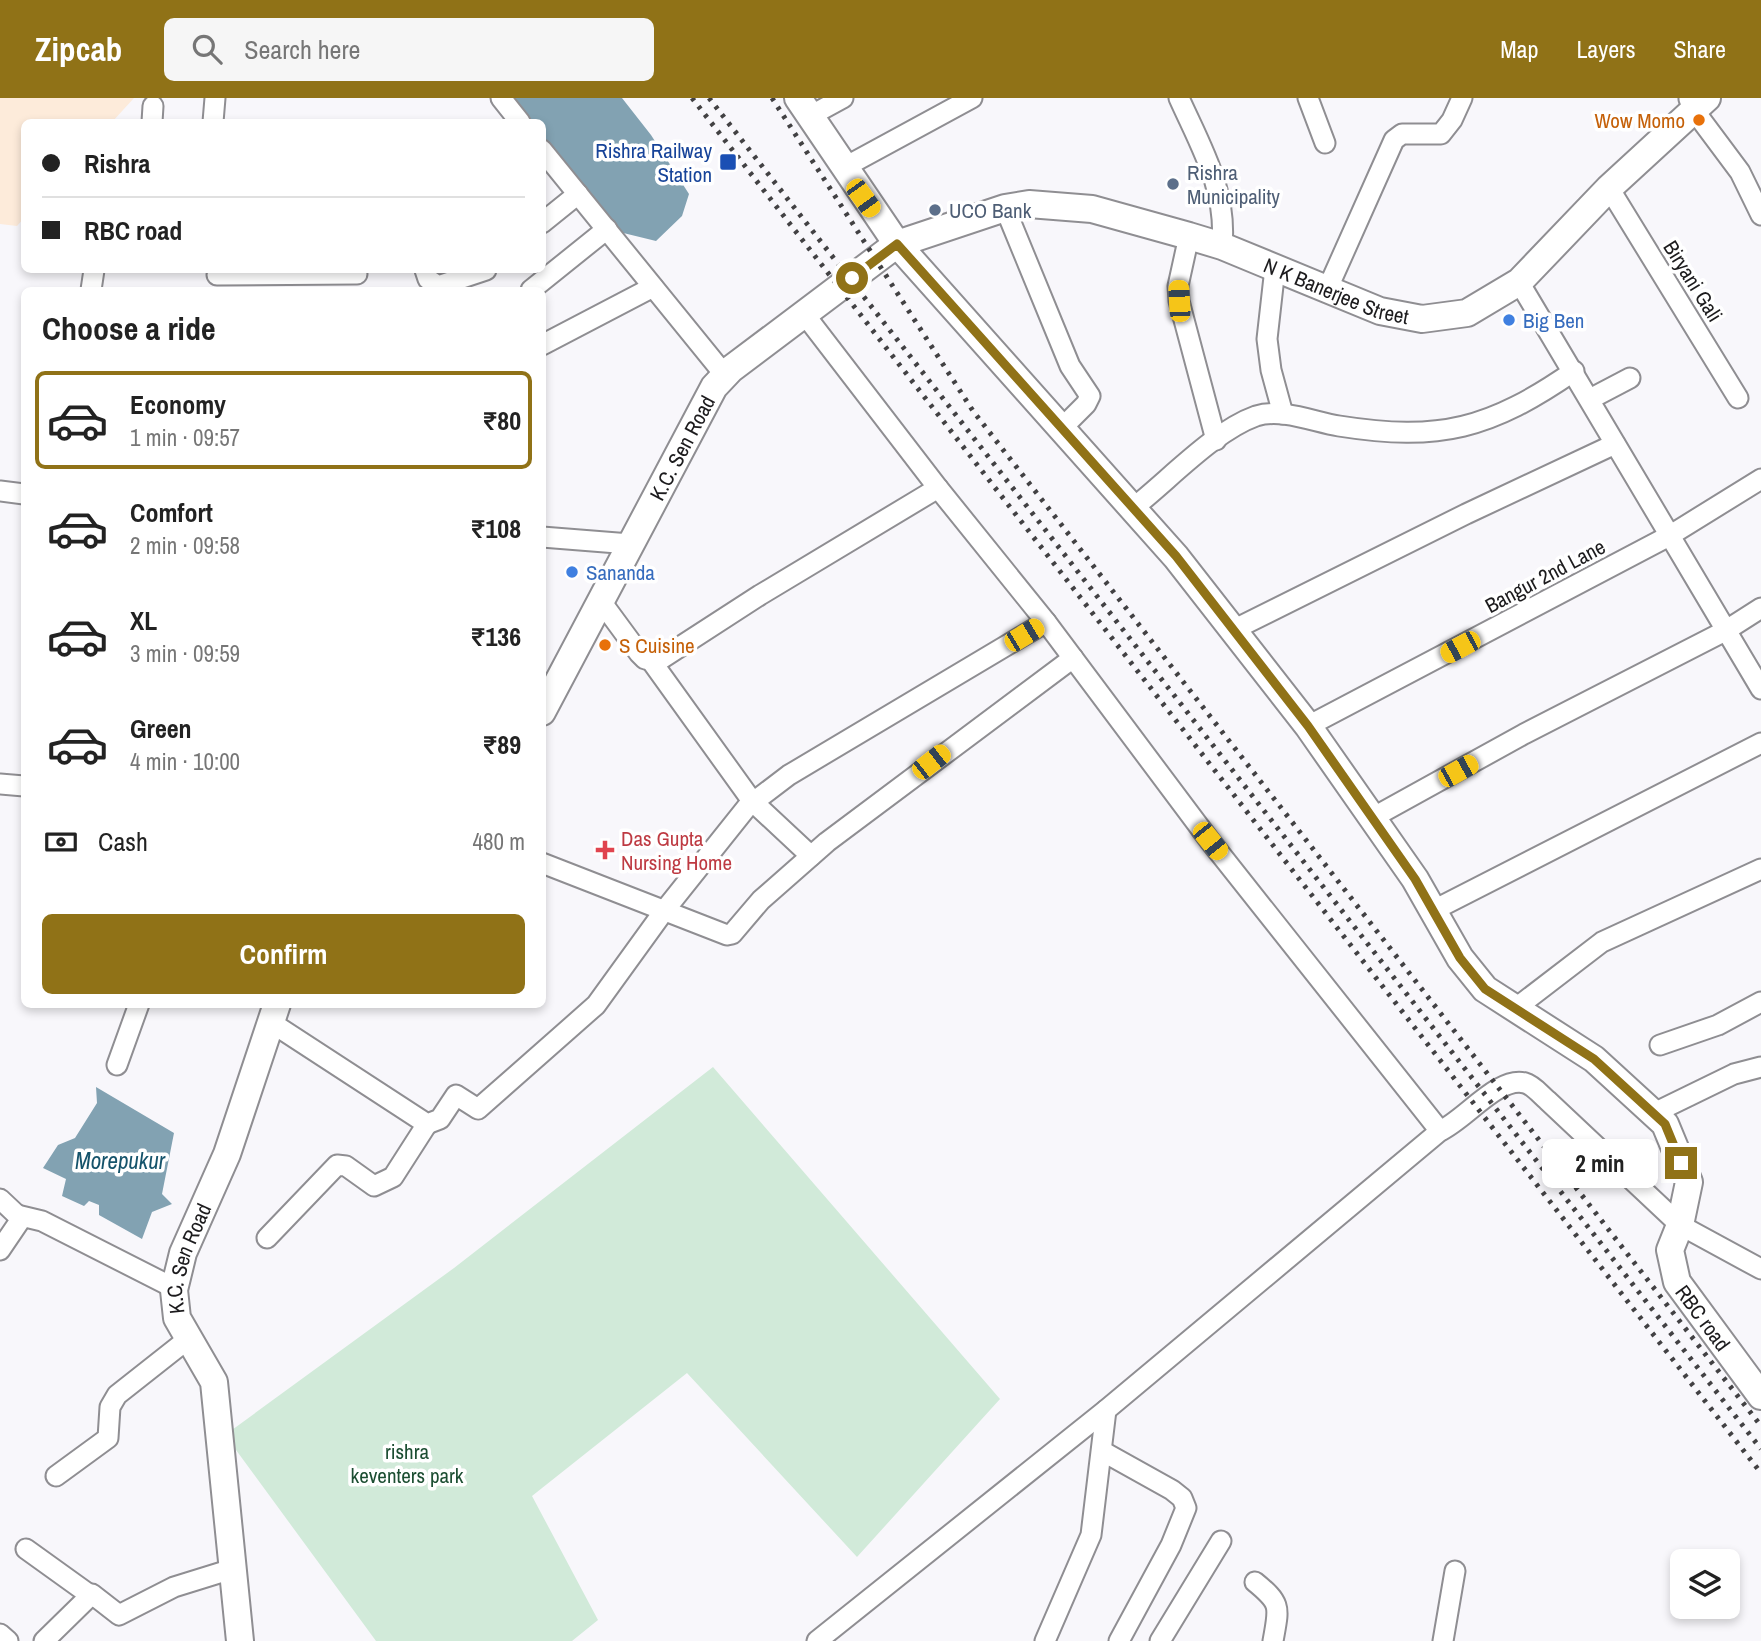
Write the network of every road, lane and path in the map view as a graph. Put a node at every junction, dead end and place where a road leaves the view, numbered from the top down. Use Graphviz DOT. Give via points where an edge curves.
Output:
graph roads {
  1 [pos="215,98"];
  2 [pos="501,98"];
  3 [pos="842,98"];
  4 [pos="972,98"];
  5 [pos="1179,98"];
  6 [pos="1308,98"];
  7 [pos="1462,98"];
  8 [pos="1696,102"];
  9 [pos="804,107"];
  10 [pos="213,119"];
  11 [pos="518,119"];
  12 [pos="1325,143"];
  13 [pos="546,161"];
  14 [pos="843,169"];
  15 [pos="1609,188"];
  16 [pos="578,194"];
  17 [pos="1759,204"];
  18 [pos="1005,208"];
  19 [pos="546,220"];
  20 [pos="607,229"];
  21 [pos="1189,236"];
  22 [pos="897,244"];
  23 [pos="1222,246"];
  24 [pos="1275,268"];
  25 [pos="426,273"];
  26 [pos="217,278"];
  27 [pos="357,278"];
  28 [pos="483,278"];
  29 [pos="1519,282"];
  30 [pos="535,287"];
  31 [pos="653,287"];
  32 [pos="1327,290"];
  33 [pos="805,315"];
  34 [pos="546,343"];
  35 [pos="1574,371"];
  36 [pos="724,374"];
  37 [pos="1630,378"];
  38 [pos="1738,398"];
  39 [pos="1590,399"];
  40 [pos="1283,414"];
  41 [pos="1062,428"];
  42 [pos="1216,440"];
  43 [pos="1615,444"];
  44 [pos="1761,479"];
  45 [pos="938,488"];
  46 [pos="0,491"];
  47 [pos="21,494"];
  48 [pos="1133,508"];
  49 [pos="1669,536"];
  50 [pos="546,537"];
  51 [pos="630,544"];
  52 [pos="600,600"];
  53 [pos="1761,608"];
  54 [pos="1046,622"];
  55 [pos="1233,631"];
  56 [pos="1725,631"];
  57 [pos="1073,658"];
  58 [pos="652,662"];
  59 [pos="1759,682"];
  60 [pos="546,704"];
  61 [pos="1308,726"];
  62 [pos="1761,743"];
  63 [pos="0,784"];
  64 [pos="21,786"];
  65 [pos="752,801"];
  66 [pos="1372,818"];
  67 [pos="811,856"];
  68 [pos="546,865"];
  69 [pos="1761,869"];
  70 [pos="664,911"];
  71 [pos="1432,911"];
  72 [pos="1761,1002"];
  73 [pos="138,1008"];
  74 [pos="1516,1008"];
  75 [pos="275,1014"];
  76 [pos="1660,1045"];
  77 [pos="117,1065"];
  78 [pos="1761,1068"];
  79 [pos="1654,1113"];
  80 [pos="426,1124"];
  81 [pos="1440,1131"];
  82 [pos="0,1199"];
  83 [pos="17,1215"];
  84 [pos="1679,1226"];
  85 [pos="267,1238"];
  86 [pos="0,1250"];
  87 [pos="1761,1269"];
  88 [pos="174,1288"];
  89 [pos="188,1339"];
  90 [pos="1761,1396"];
  91 [pos="1106,1410"];
  92 [pos="1102,1451"];
  93 [pos="56,1476"];
  94 [pos="1221,1541"];
  95 [pos="26,1549"];
  96 [pos="232,1569"];
  97 [pos="1455,1572"];
  98 [pos="1255,1582"];
  99 [pos="90,1595"];
  100 [pos="0,1634"];
  101 [pos="9,1641"];
  102 [pos="44,1641"];
  103 [pos="240,1641"];
  104 [pos="817,1641"];
  105 [pos="1045,1641"];
  106 [pos="1119,1641"];
  107 [pos="1160,1641"];
  108 [pos="1273,1641"];
  109 [pos="1443,1641"];
  1 -- 10 [label="street"];
  2 -- 11 [label="street"];
  3 -- 9 [label="street"];
  4 -- 14 [label="street"];
  5 -- 23 [label="street" via="1218,185 1224,217"];
  6 -- 12 [label="street"];
  7 -- 32 [label="street" via="1441,134 1402,134 1394,140"];
  8 -- 15 [label="street, N K Banerjee Street"];
  8 -- 17 [label="street"];
  9 -- 14 [label="street, RBC road"];
  13 -- 16 [label="street"];
  14 -- 22 [label="street, RBC road"];
  15 -- 29 [label="street, N K Banerjee Street"];
  15 -- 38 [label="street, Biryani Gali"];
  16 -- 19 [label="street"];
  16 -- 20 [label="street"];
  18 -- 21 [label="street, N K Banerjee Street" via="1029,204 1092,209"];
  18 -- 22 [label="street, N K Banerjee Street"];
  18 -- 41 [label="street" via="1070,366 1090,396"];
  20 -- 30 [label="street"];
  20 -- 31 [label="street"];
  21 -- 23 [label="street, N K Banerjee Street"];
  21 -- 42 [label="street" via="1179,301"];
  22 -- 33 [label="street, K.C. Sen Road"];
  22 -- 41 [label="street, RBC road"];
  23 -- 24 [label="street, N K Banerjee Street"];
  24 -- 32 [label="street, N K Banerjee Street"];
  24 -- 40 [label="street" via="1267,339 1270,370"];
  25 -- 28 [label="street" via="438,286"];
  26 -- 27 [label="street"];
  29 -- 32 [label="street, N K Banerjee Street" via="1467,313 1422,319 1380,311"];
  29 -- 35 [label="street"];
  31 -- 34 [label="street"];
  31 -- 36 [label="street"];
  33 -- 36 [label="street, K.C. Sen Road"];
  33 -- 45 [label="street"];
  35 -- 39 [label="street"];
  35 -- 40 [label="street" via="1516,407 1429,434 1342,426"];
  36 -- 51 [label="street, K.C. Sen Road"];
  37 -- 39 [label="street"];
  39 -- 43 [label="street"];
  40 -- 42 [label="street" via="1258,416"];
  41 -- 48 [label="street, RBC road"];
  42 -- 48 [label="street"];
  43 -- 49 [label="street"];
  43 -- 55 [label="street"];
  44 -- 49 [label="street, Bangur 2nd Lane"];
  45 -- 54 [label="street"];
  45 -- 58 [label="street"];
  46 -- 47 [label="street"];
  48 -- 55 [label="street, RBC road"];
  49 -- 56 [label="street"];
  49 -- 61 [label="street, Bangur 2nd Lane"];
  50 -- 51 [label="street"];
  51 -- 52 [label="street, K.C. Sen Road"];
  52 -- 58 [label="street" via="639,653"];
  52 -- 60 [label="street, K.C. Sen Road"];
  53 -- 56 [label="street"];
  54 -- 57 [label="street"];
  54 -- 65 [label="street"];
  55 -- 61 [label="street, RBC road"];
  56 -- 59 [label="street"];
  56 -- 66 [label="street"];
  57 -- 67 [label="street" via="949,747"];
  57 -- 81 [label="street" via="1210,841"];
  58 -- 65 [label="street"];
  61 -- 66 [label="street, RBC road"];
  62 -- 71 [label="street"];
  63 -- 64 [label="street"];
  65 -- 67 [label="street"];
  65 -- 70 [label="street"];
  66 -- 71 [label="street, RBC road"];
  67 -- 70 [label="street" via="761,900 732,934"];
  68 -- 70 [label="street"];
  69 -- 74 [label="street" via="1602,942"];
  70 -- 80 [label="street" via="596,1005 570,1030 481,1107 473,1108 456,1095 440,1119"];
  71 -- 74 [label="street, RBC road" via="1485,989"];
  72 -- 76 [label="street" via="1718,1025"];
  73 -- 77 [label="street"];
  74 -- 79 [label="street, RBC road" via="1594,1059"];
  75 -- 80 [label="street"];
  75 -- 88 [label="street, K.C. Sen Road" via="228,1154 183,1253"];
  78 -- 79 [label="street" via="1734,1074"];
  79 -- 84 [label="street, RBC road" via="1665,1124 1689,1182"];
  80 -- 85 [label="street" via="386,1182 374,1186 346,1166 337,1165"];
  81 -- 84 [label="street" via="1454,1125 1498,1088 1511,1082 1527,1084"];
  81 -- 91 [label="street"];
  82 -- 83 [label="street"];
  83 -- 86 [label="street" via="19,1225"];
  83 -- 88 [label="street" via="42,1222"];
  84 -- 87 [label="street"];
  84 -- 90 [label="street, RBC road" via="1670,1251 1678,1282"];
  88 -- 89 [label="street, K.C. Sen Road" via="177,1318"];
  89 -- 93 [label="street" via="117,1395 110,1407 108,1438"];
  89 -- 96 [label="street, K.C. Sen Road" via="214,1382"];
  91 -- 92 [label="street"];
  91 -- 104 [label="street"];
  92 -- 105 [label="street" via="1091,1535"];
  92 -- 106 [label="street" via="1172,1490 1186,1508"];
  94 -- 107 [label="street"];
  95 -- 99 [label="street"];
  96 -- 99 [label="street" via="174,1587 119,1615"];
  96 -- 103 [label="street, K.C. Sen Road"];
  97 -- 109 [label="street"];
  98 -- 108 [label="street" via="1275,1598 1278,1607"];
  99 -- 102 [label="street"];
  100 -- 101 [label="street"];
}
